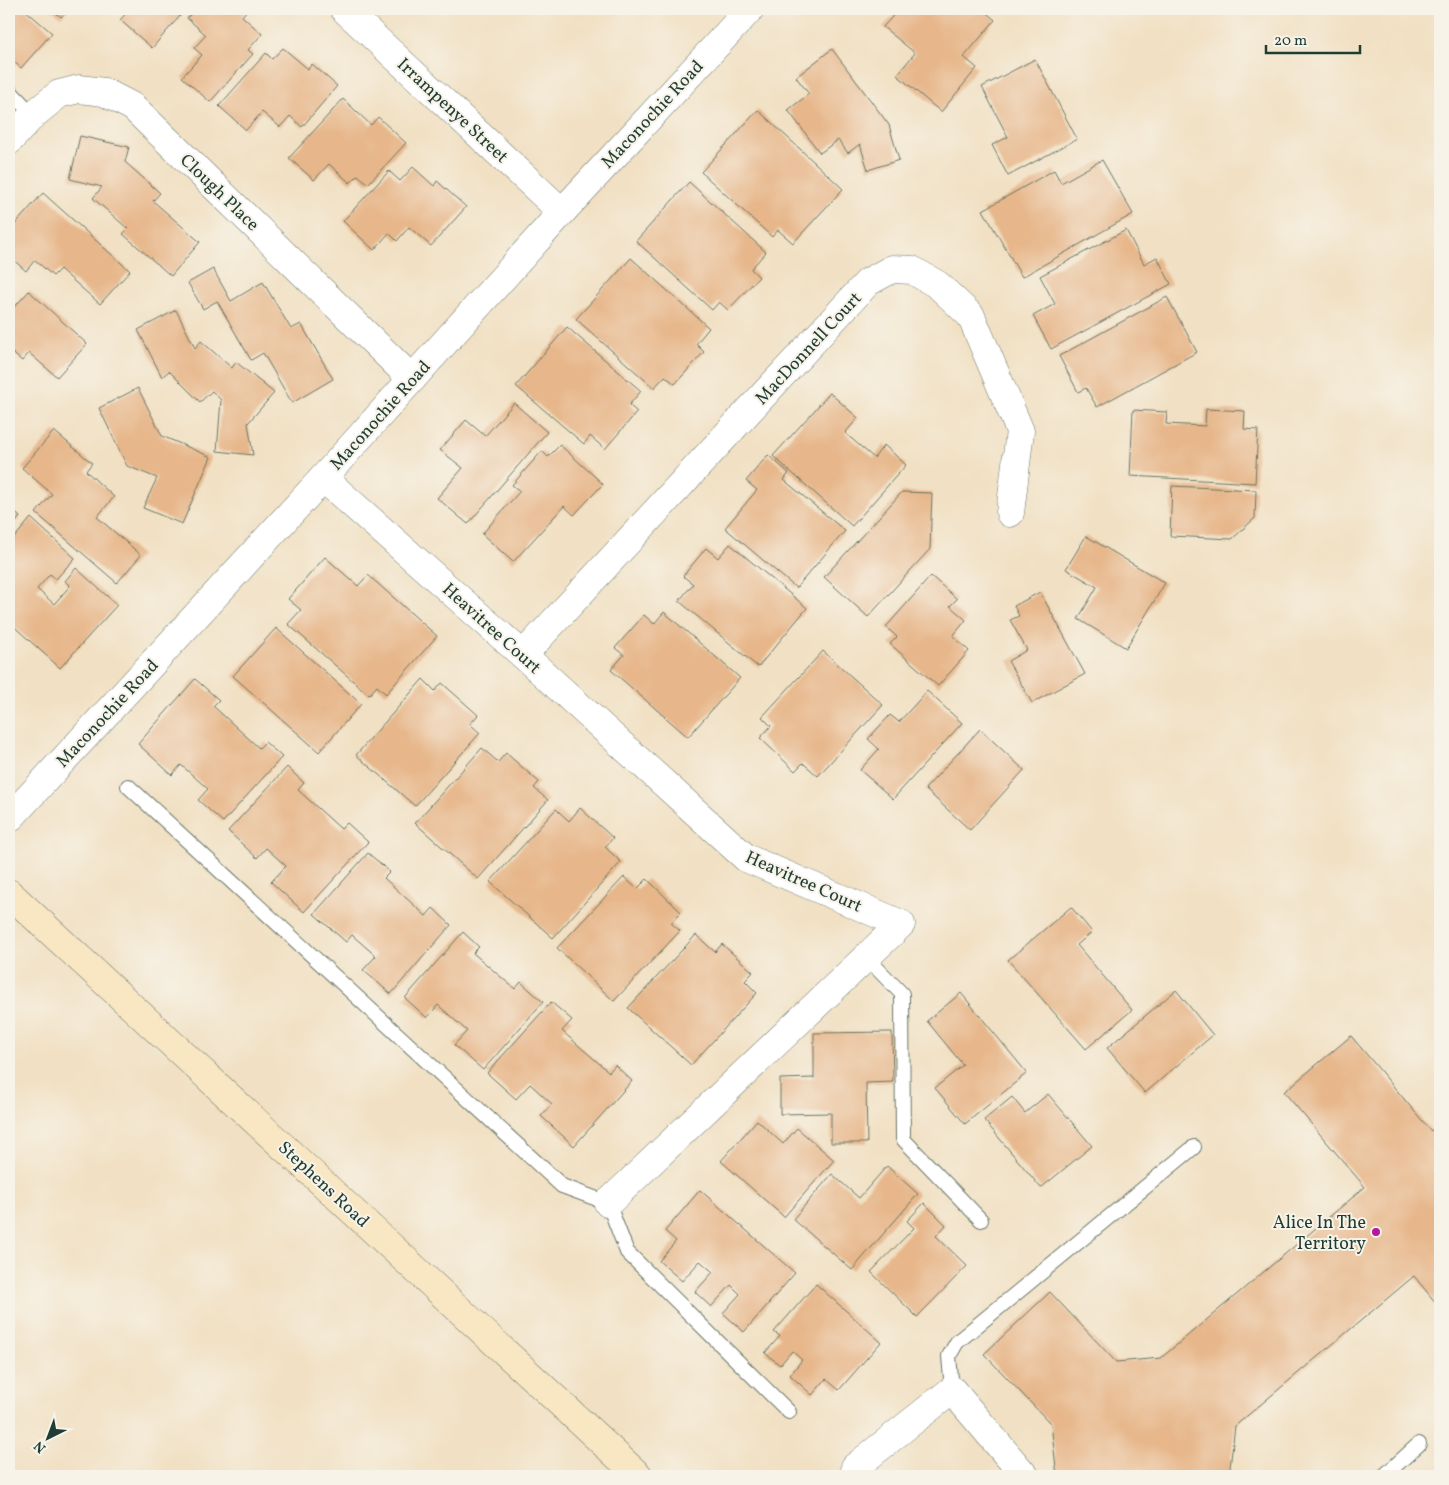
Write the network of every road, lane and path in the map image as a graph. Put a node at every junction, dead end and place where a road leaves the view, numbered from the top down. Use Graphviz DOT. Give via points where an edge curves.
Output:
graph roads {
  1 [pos="344,9"];
  2 [pos="750,9"];
  3 [pos="9,90"];
  4 [pos="33,115"];
  5 [pos="9,141"];
  6 [pos="562,212"];
  7 [pos="412,379"];
  8 [pos="323,478"];
  9 [pos="1010,513"];
  10 [pos="523,655"];
  11 [pos="128,786"];
  12 [pos="9,819"];
  13 [pos="9,893"];
  14 [pos="866,958"];
  15 [pos="1194,1147"];
  16 [pos="608,1203"];
  17 [pos="981,1220"];
  18 [pos="952,1390"];
  19 [pos="789,1412"];
  20 [pos="1419,1444"];
  21 [pos="855,1467"];
  22 [pos="638,1476"];
  23 [pos="1025,1476"];
  24 [pos="1384,1476"];
  1 -- 6 [label="street, Irrampenye Street"];
  2 -- 6 [label="street, Maconochie Road"];
  3 -- 4 [label="lane"];
  4 -- 5 [label="street, Clough Place"];
  4 -- 7 [label="street, Clough Place" via="59,94 78,90 104,92 133,107"];
  6 -- 7 [label="street, Maconochie Road"];
  7 -- 8 [label="street, Maconochie Road"];
  8 -- 10 [label="street, Heavitree Court"];
  8 -- 12 [label="street, Maconochie Road"];
  9 -- 10 [label="street, MacDonnell Court" via="1020,431 971,316 938,285 912,270 892,270 868,282"];
  10 -- 14 [label="street, Heavitree Court" via="746,858 900,924"];
  11 -- 16 [label="lane" via="562,1186"];
  13 -- 22 [label="street, Stephens Road"];
  14 -- 16 [label="street, Heavitree Court"];
  14 -- 17 [label="lane" via="902,994 903,1139"];
  15 -- 18 [label="lane" via="957,1342 949,1356"];
  16 -- 19 [label="lane" via="627,1252"];
  18 -- 21 [label="street"];
  18 -- 23 [label="street"];
  20 -- 24 [label="lane"];
}
